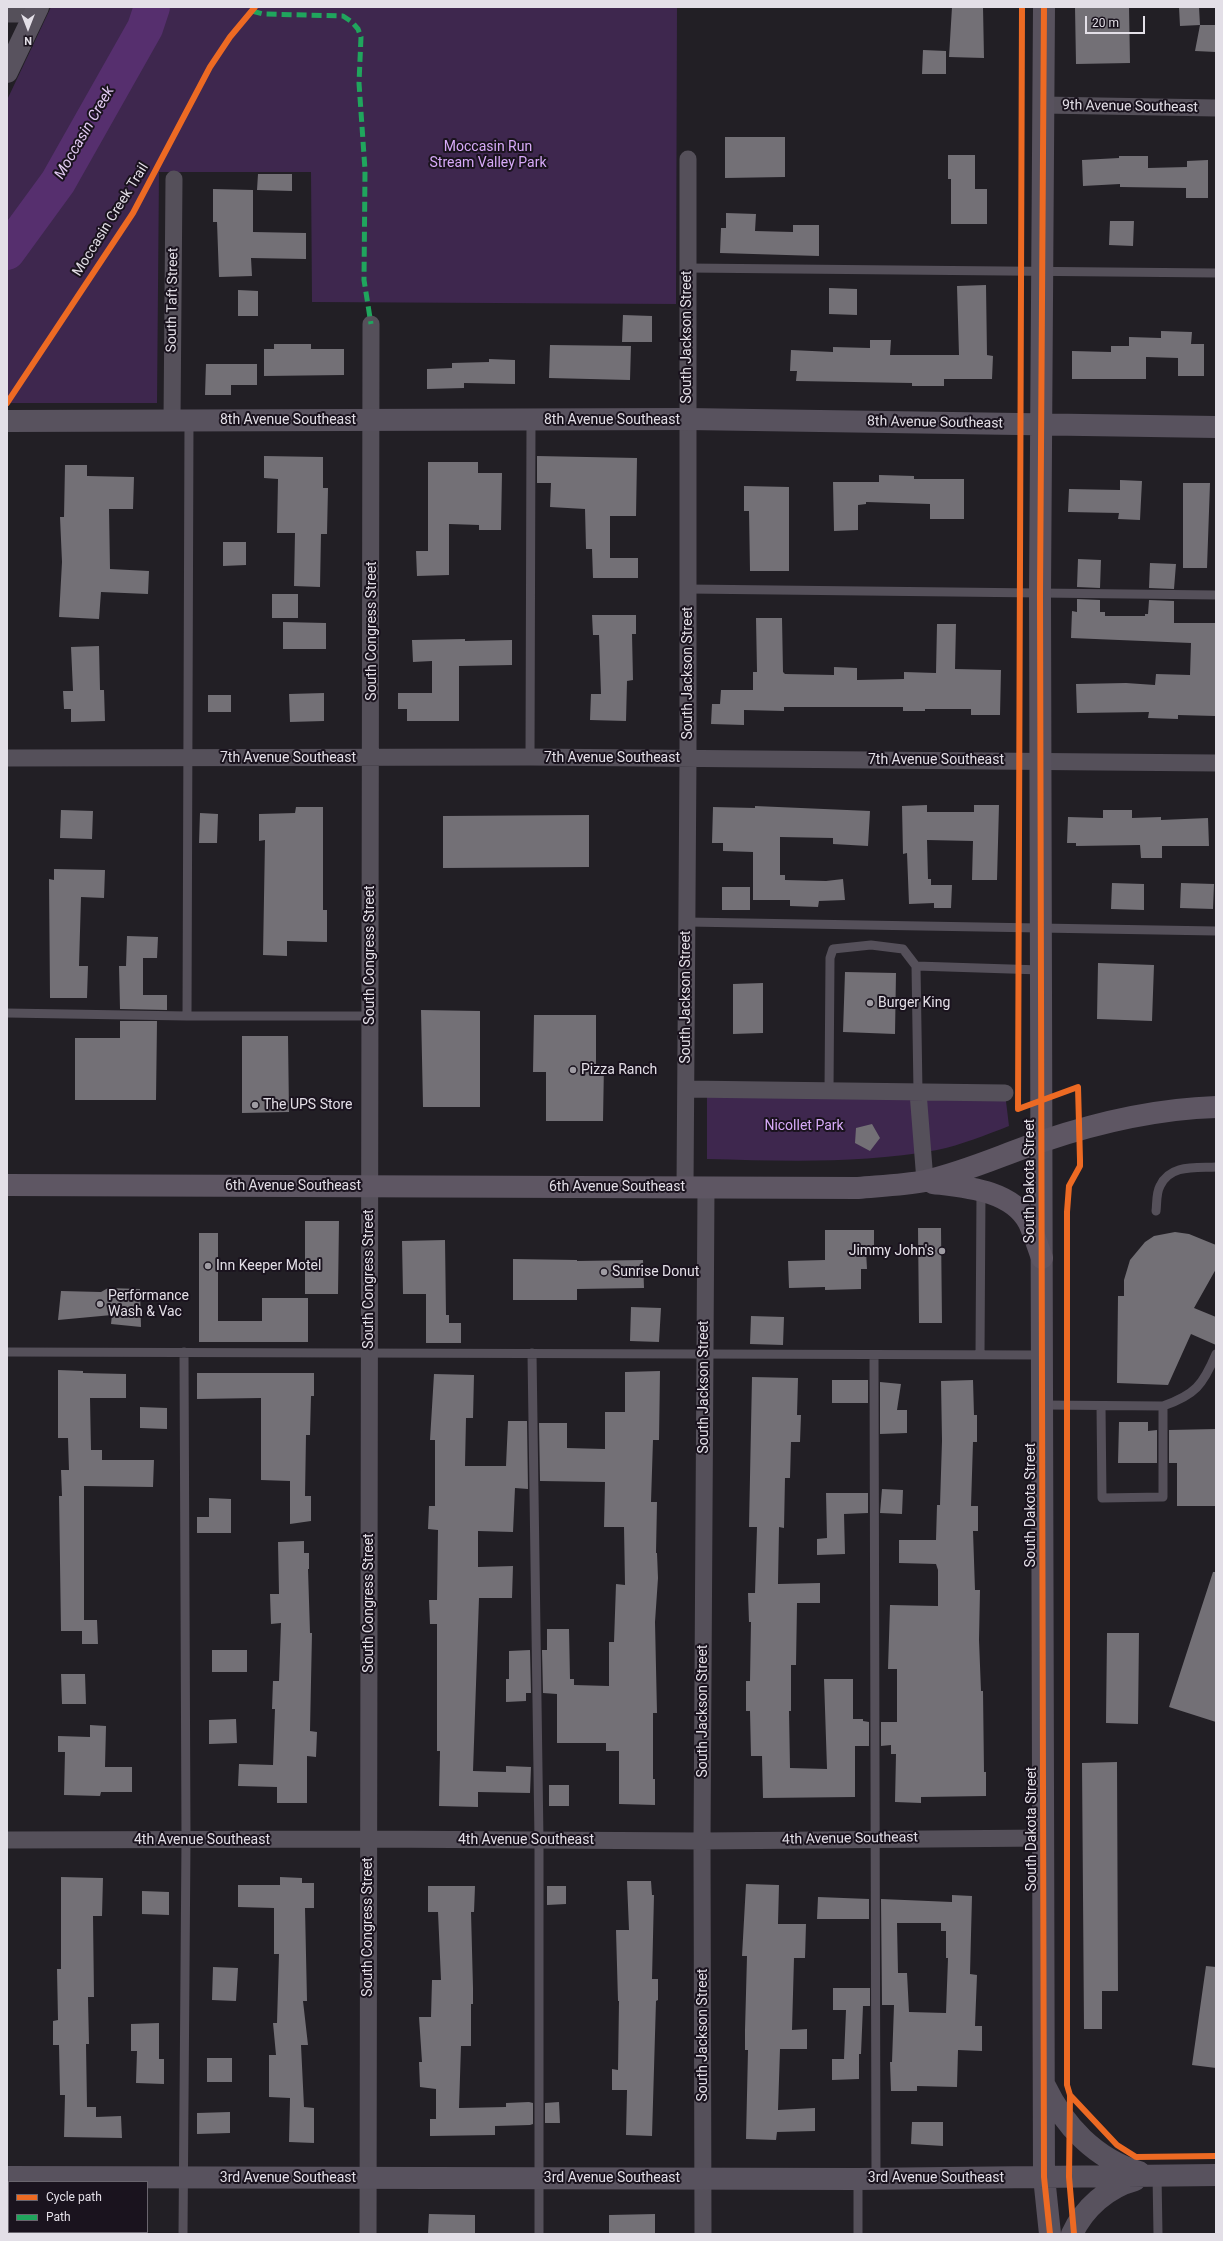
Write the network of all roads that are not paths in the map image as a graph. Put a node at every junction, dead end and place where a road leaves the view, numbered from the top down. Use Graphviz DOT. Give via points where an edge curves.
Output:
graph roads {
  1 [pos="1044,7"];
  2 [pos="36,10"];
  3 [pos="7,14"];
  4 [pos="7,72"];
  5 [pos="1043,105"];
  6 [pos="1216,108"];
  7 [pos="688,159"];
  8 [pos="174,179"];
  9 [pos="687,268"];
  10 [pos="1042,270"];
  11 [pos="1216,273"];
  12 [pos="371,324"];
  13 [pos="181,420"];
  14 [pos="372,420"];
  15 [pos="531,420"];
  16 [pos="688,420"];
  17 [pos="7,421"];
  18 [pos="1041,425"];
  19 [pos="1216,427"];
  20 [pos="688,589"];
  21 [pos="1040,594"];
  22 [pos="1216,595"];
  23 [pos="372,757"];
  24 [pos="530,757"];
  25 [pos="7,758"];
  26 [pos="189,758"];
  27 [pos="688,758"];
  28 [pos="1041,761"];
  29 [pos="1216,763"];
  30 [pos="687,922"];
  31 [pos="1041,927"];
  32 [pos="1216,931"];
  33 [pos="916,966"];
  34 [pos="1041,970"];
  35 [pos="7,1013"];
  36 [pos="187,1016"];
  37 [pos="370,1016"];
  38 [pos="686,1089"];
  39 [pos="829,1091"];
  40 [pos="918,1092"];
  41 [pos="1005,1093"];
  42 [pos="1216,1107"];
  43 [pos="1042,1141"];
  44 [pos="1216,1167"];
  45 [pos="923,1181"];
  46 [pos="7,1185"];
  47 [pos="369,1186"];
  48 [pos="685,1187"];
  49 [pos="706,1188"];
  50 [pos="982,1192"];
  51 [pos="1156,1211"];
  52 [pos="1042,1258"];
  53 [pos="7,1352"];
  54 [pos="184,1352"];
  55 [pos="369,1353"];
  56 [pos="532,1353"];
  57 [pos="1216,1354"];
  58 [pos="874,1355"];
  59 [pos="980,1355"];
  60 [pos="1042,1355"];
  61 [pos="704,1356"];
  62 [pos="1043,1405"];
  63 [pos="1101,1406"];
  64 [pos="1163,1406"];
  65 [pos="1044,1838"];
  66 [pos="369,1839"];
  67 [pos="874,1839"];
  68 [pos="7,1840"];
  69 [pos="186,1840"];
  70 [pos="539,1840"];
  71 [pos="702,1841"];
  72 [pos="1044,2085"];
  73 [pos="1153,2175"];
  74 [pos="1216,2175"];
  75 [pos="7,2177"];
  76 [pos="183,2177"];
  77 [pos="539,2177"];
  78 [pos="1044,2177"];
  79 [pos="368,2178"];
  80 [pos="704,2178"];
  81 [pos="867,2178"];
  82 [pos="183,2234"];
  83 [pos="368,2234"];
  84 [pos="539,2234"];
  85 [pos="703,2234"];
  86 [pos="858,2234"];
  87 [pos="1050,2234"];
  88 [pos="1072,2234"];
  89 [pos="1158,2234"];
  1 -- 5 [label="street, South Dakota Street"];
  2 -- 3 [label="street"];
  2 -- 4 [label="street"];
  5 -- 6 [label="street, 9th Avenue Southeast"];
  5 -- 10 [label="street, South Dakota Street"];
  7 -- 9 [label="street, South Jackson Street"];
  8 -- 13 [label="street, South Taft Street"];
  9 -- 10 [label="lane"];
  9 -- 16 [label="street, South Jackson Street"];
  10 -- 11 [label="lane"];
  10 -- 18 [label="street, South Dakota Street"];
  12 -- 14 [label="street, South Congress Street"];
  13 -- 14 [label="street, 8th Avenue Southeast"];
  13 -- 17 [label="street, 8th Avenue Southeast"];
  13 -- 26 [label="lane"];
  14 -- 15 [label="street, 8th Avenue Southeast"];
  14 -- 23 [label="street, South Congress Street"];
  15 -- 16 [label="street, 8th Avenue Southeast"];
  15 -- 24 [label="lane"];
  16 -- 18 [label="street, 8th Avenue Southeast"];
  16 -- 20 [label="street, South Jackson Street"];
  18 -- 19 [label="street, 8th Avenue Southeast"];
  18 -- 21 [label="street, South Dakota Street"];
  20 -- 21 [label="lane"];
  20 -- 27 [label="street, South Jackson Street"];
  21 -- 22 [label="lane"];
  21 -- 28 [label="street, South Dakota Street"];
  23 -- 24 [label="street, 7th Avenue Southeast"];
  23 -- 26 [label="street, 7th Avenue Southeast"];
  23 -- 37 [label="street, South Congress Street"];
  24 -- 27 [label="street, 7th Avenue Southeast"];
  25 -- 26 [label="street, 7th Avenue Southeast"];
  26 -- 36 [label="lane"];
  27 -- 28 [label="street, 7th Avenue Southeast"];
  27 -- 30 [label="street, South Jackson Street"];
  28 -- 29 [label="street, 7th Avenue Southeast"];
  28 -- 31 [label="street, South Dakota Street"];
  30 -- 31 [label="lane"];
  30 -- 38 [label="street, South Jackson Street"];
  31 -- 32 [label="lane"];
  31 -- 34 [label="street, South Dakota Street"];
  33 -- 34 [label="lane"];
  33 -- 39 [label="lane" via="903,949 871,945 832,949"];
  33 -- 40 [label="lane"];
  34 -- 43 [label="street, South Dakota Street"];
  35 -- 36 [label="lane"];
  36 -- 37 [label="lane"];
  37 -- 47 [label="street, South Congress Street"];
  38 -- 39 [label="street"];
  38 -- 48 [label="street, South Jackson Street"];
  39 -- 40 [label="street"];
  40 -- 41 [label="street"];
  40 -- 45 [label="street"];
  42 -- 43 [label="highway, 6th Avenue Southeast" via="1125,1118"];
  43 -- 45 [label="highway, 6th Avenue Southeast" via="970,1168"];
  43 -- 52 [label="street, South Dakota Street"];
  44 -- 51 [label="lane" via="1182,1168 1170,1173 1159,1186"];
  45 -- 49 [label="highway, 6th Avenue Southeast" via="858,1188"];
  45 -- 50 [label="highway" via="962,1186"];
  46 -- 47 [label="highway, 6th Avenue Southeast"];
  47 -- 48 [label="highway, 6th Avenue Southeast"];
  47 -- 55 [label="street, South Congress Street"];
  48 -- 49 [label="highway, 6th Avenue Southeast"];
  49 -- 61 [label="street, South Jackson Street"];
  50 -- 52 [label="highway" via="997,1196 1021,1211 1029,1223"];
  50 -- 59 [label="lane"];
  52 -- 60 [label="street, South Dakota Street"];
  53 -- 54 [label="lane"];
  54 -- 55 [label="lane"];
  54 -- 69 [label="lane"];
  55 -- 56 [label="lane"];
  55 -- 66 [label="street, South Congress Street"];
  56 -- 61 [label="lane"];
  56 -- 70 [label="lane"];
  57 -- 64 [label="lane" via="1200,1386 1180,1400"];
  58 -- 59 [label="lane"];
  58 -- 61 [label="lane"];
  58 -- 67 [label="lane"];
  59 -- 60 [label="lane"];
  60 -- 62 [label="street, South Dakota Street"];
  61 -- 71 [label="street, South Jackson Street"];
  62 -- 63 [label="lane"];
  62 -- 65 [label="street, South Dakota Street"];
  63 -- 64 [label="lane"];
  63 -- 64 [label="lane" via="1102,1498 1164,1497"];
  65 -- 67 [label="street, 4th Avenue Southeast"];
  65 -- 72 [label="street, South Dakota Street"];
  66 -- 69 [label="street, 4th Avenue Southeast"];
  66 -- 70 [label="street, 4th Avenue Southeast"];
  66 -- 79 [label="street, South Congress Street"];
  67 -- 71 [label="street, 4th Avenue Southeast"];
  67 -- 81 [label="lane"];
  68 -- 69 [label="street, 4th Avenue Southeast"];
  69 -- 76 [label="lane"];
  70 -- 71 [label="street, 4th Avenue Southeast"];
  70 -- 77 [label="lane"];
  71 -- 80 [label="street, South Jackson Street"];
  72 -- 73 [label="street" via="1054,2106 1087,2144 1125,2168"];
  72 -- 78 [label="street, South Dakota Street"];
  73 -- 74 [label="street, 3rd Avenue Southeast"];
  73 -- 78 [label="street, 3rd Avenue Southeast"];
  73 -- 88 [label="street" via="1123,2183 1110,2190 1092,2204"];
  73 -- 89 [label="lane"];
  75 -- 76 [label="street, 3rd Avenue Southeast"];
  76 -- 79 [label="street, 3rd Avenue Southeast"];
  76 -- 82 [label="lane"];
  77 -- 79 [label="street, 3rd Avenue Southeast"];
  77 -- 80 [label="street, 3rd Avenue Southeast"];
  77 -- 84 [label="lane"];
  78 -- 81 [label="street, 3rd Avenue Southeast"];
  78 -- 87 [label="street, South Dakota Street"];
  79 -- 83 [label="street, South Congress Street"];
  80 -- 81 [label="street, 3rd Avenue Southeast"];
  80 -- 85 [label="street, South Jackson Street"];
  81 -- 86 [label="lane"];
}
